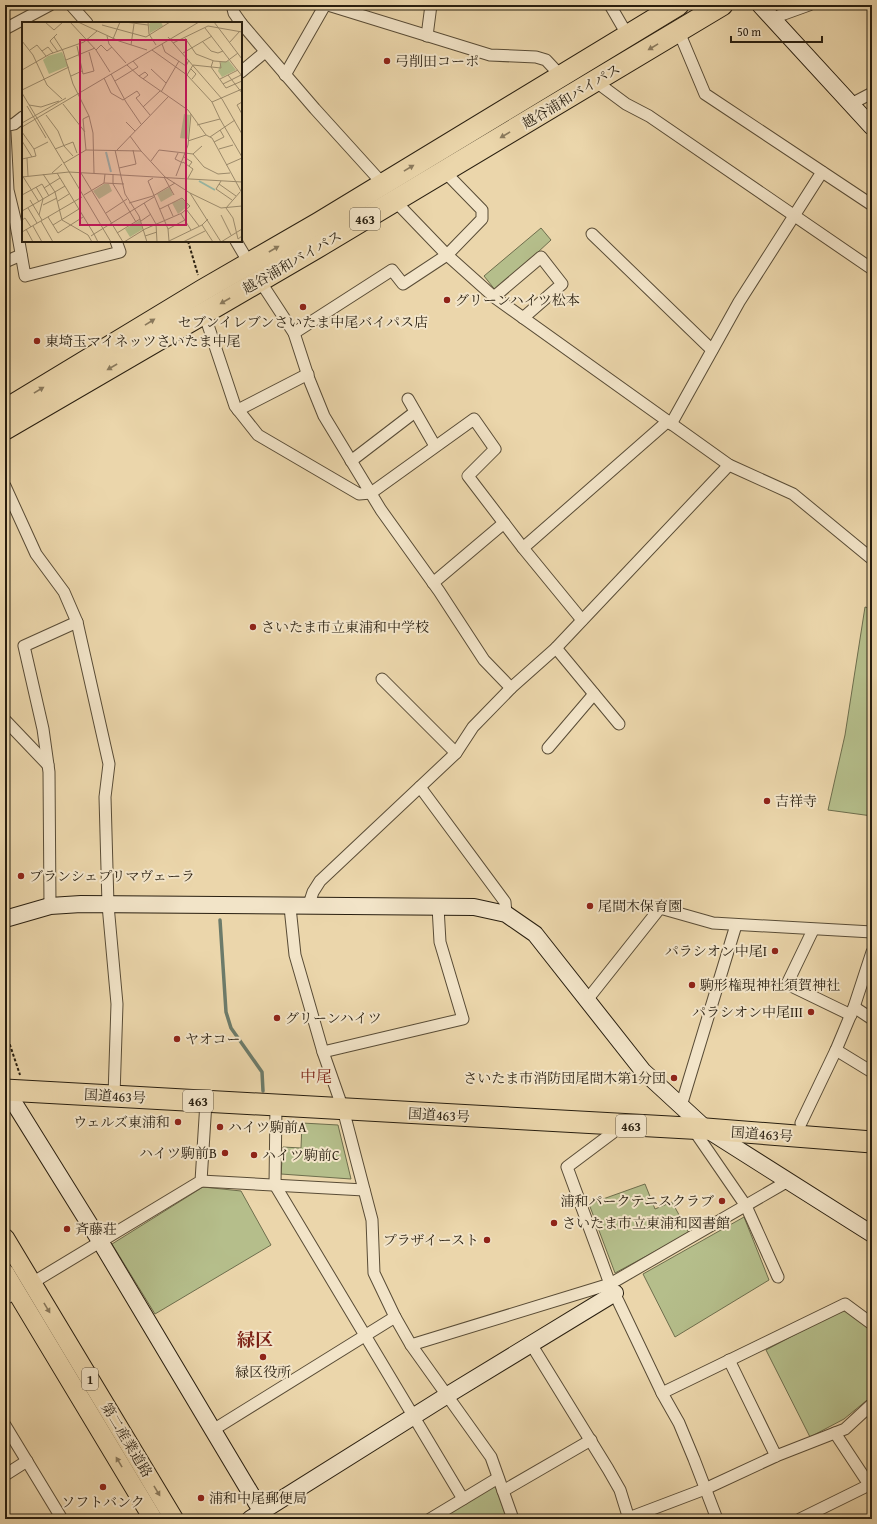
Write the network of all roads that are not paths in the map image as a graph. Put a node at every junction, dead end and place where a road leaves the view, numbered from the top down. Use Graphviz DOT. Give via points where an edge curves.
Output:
graph roads {
  1 [pos="50,5"];
  2 [pos="71,5"];
  3 [pos="232,5"];
  4 [pos="325,5"];
  5 [pos="328,5"];
  6 [pos="430,5"];
  7 [pos="610,5"];
  8 [pos="678,5"];
  9 [pos="722,5"];
  10 [pos="760,5"];
  11 [pos="809,5"];
  12 [pos="773,18"];
  13 [pos="86,22"];
  14 [pos="240,22"];
  15 [pos="242,24"];
  16 [pos="5,29"];
  17 [pos="679,32"];
  18 [pos="427,36"];
  19 [pos="628,36"];
  20 [pos="265,52"];
  21 [pos="242,71"];
  22 [pos="285,75"];
  23 [pos="561,76"];
  24 [pos="595,81"];
  25 [pos="872,93"];
  26 [pos="851,104"];
  27 [pos="22,118"];
  28 [pos="5,126"];
  29 [pos="872,127"];
  30 [pos="5,132"];
  31 [pos="444,171"];
  32 [pos="822,172"];
  33 [pos="383,184"];
  34 [pos="395,200"];
  35 [pos="872,205"];
  36 [pos="794,215"];
  37 [pos="592,234"];
  38 [pos="116,242"];
  39 [pos="237,242"];
  40 [pos="21,255"];
  41 [pos="447,255"];
  42 [pos="5,262"];
  43 [pos="249,263"];
  44 [pos="872,269"];
  45 [pos="260,281"];
  46 [pos="494,297"];
  47 [pos="204,313"];
  48 [pos="523,318"];
  49 [pos="294,333"];
  50 [pos="712,350"];
  51 [pos="308,374"];
  52 [pos="408,399"];
  53 [pos="5,410"];
  54 [pos="238,410"];
  55 [pos="415,412"];
  56 [pos="669,422"];
  57 [pos="5,429"];
  58 [pos="435,446"];
  59 [pos="352,461"];
  60 [pos="728,466"];
  61 [pos="5,486"];
  62 [pos="371,493"];
  63 [pos="504,523"];
  64 [pos="523,548"];
  65 [pos="872,560"];
  66 [pos="433,583"];
  67 [pos="582,620"];
  68 [pos="77,622"];
  69 [pos="556,648"];
  70 [pos="382,679"];
  71 [pos="511,688"];
  72 [pos="594,694"];
  73 [pos="5,720"];
  74 [pos="619,724"];
  75 [pos="548,748"];
  76 [pos="456,752"];
  77 [pos="48,765"];
  78 [pos="420,788"];
  79 [pos="108,905"];
  80 [pos="50,906"];
  81 [pos="290,907"];
  82 [pos="308,907"];
  83 [pos="438,907"];
  84 [pos="506,914"];
  85 [pos="5,919"];
  86 [pos="736,924"];
  87 [pos="813,930"];
  88 [pos="872,932"];
  89 [pos="872,952"];
  90 [pos="869,969"];
  91 [pos="587,1000"];
  92 [pos="853,1011"];
  93 [pos="872,1019"];
  94 [pos="836,1050"];
  95 [pos="323,1052"];
  96 [pos="872,1072"];
  97 [pos="11,1090"];
  98 [pos="114,1096"];
  99 [pos="206,1102"];
  100 [pos="276,1105"];
  101 [pos="681,1106"];
  102 [pos="343,1110"];
  103 [pos="623,1125"];
  104 [pos="798,1128"];
  105 [pos="700,1129"];
  106 [pos="872,1142"];
  107 [pos="201,1181"];
  108 [pos="788,1181"];
  109 [pos="275,1185"];
  110 [pos="364,1190"];
  111 [pos="746,1206"];
  112 [pos="872,1234"];
  113 [pos="5,1238"];
  114 [pos="100,1241"];
  115 [pos="5,1273"];
  116 [pos="778,1277"];
  117 [pos="32,1283"];
  118 [pos="613,1288"];
  119 [pos="11,1296"];
  120 [pos="395,1317"];
  121 [pos="872,1324"];
  122 [pos="364,1336"];
  123 [pos="531,1344"];
  124 [pos="411,1345"];
  125 [pos="729,1360"];
  126 [pos="662,1393"];
  127 [pos="446,1396"];
  128 [pos="872,1404"];
  129 [pos="413,1417"];
  130 [pos="5,1425"];
  131 [pos="214,1430"];
  132 [pos="835,1433"];
  133 [pos="591,1440"];
  134 [pos="776,1456"];
  135 [pos="27,1461"];
  136 [pos="5,1475"];
  137 [pos="498,1478"];
  138 [pos="871,1487"];
  139 [pos="705,1489"];
  140 [pos="503,1491"];
  141 [pos="462,1499"];
  142 [pos="259,1517"];
  143 [pos="62,1519"];
  144 [pos="153,1519"];
  145 [pos="174,1519"];
  146 [pos="430,1519"];
  147 [pos="513,1519"];
  148 [pos="628,1519"];
  149 [pos="717,1519"];
  150 [pos="800,1519"];
  1 -- 16 [label="street"];
  2 -- 13 [label="street"];
  3 -- 14 [label="street"];
  4 -- 22 [label="street"];
  5 -- 18 [label="street"];
  6 -- 18 [label="street"];
  7 -- 19 [label="street"];
  8 -- 19 [label="highway, 越谷浦和バイパス / 463"];
  9 -- 17 [label="highway, 越谷浦和バイパス / 463"];
  10 -- 12 [label="street"];
  11 -- 12 [label="street"];
  12 -- 26 [label="street"];
  15 -- 20 [label="street"];
  17 -- 24 [label="highway, 越谷浦和バイパス / 463, one-way"];
  17 -- 32 [label="street" via="705,94"];
  18 -- 23 [label="street" via="490,55 536,57 546,60"];
  19 -- 23 [label="highway, 越谷浦和バイパス / 463"];
  20 -- 21 [label="street"];
  20 -- 22 [label="street"];
  22 -- 33 [label="street"];
  33 -- 23 [label="highway, 越谷浦和バイパス / 463, one-way"];
  24 -- 31 [label="highway, 越谷浦和バイパス / 463, one-way"];
  24 -- 36 [label="street"];
  25 -- 26 [label="street"];
  26 -- 29 [label="street"];
  27 -- 28 [label="street" via="14,124"];
  30 -- 40 [label="street" via="8,190"];
  31 -- 34 [label="highway, 越谷浦和バイパス / 463"];
  31 -- 41 [label="street" via="482,210 482,219"];
  32 -- 35 [label="street"];
  32 -- 36 [label="street"];
  43 -- 33 [label="highway, 越谷浦和バイパス / 463, one-way"];
  34 -- 41 [label="street"];
  34 -- 45 [label="highway, 越谷浦和バイパス / 463"];
  36 -- 44 [label="street"];
  36 -- 50 [label="street"];
  37 -- 50 [label="street"];
  38 -- 40 [label="street" via="120,252 25,276"];
  39 -- 43 [label="street"];
  40 -- 42 [label="street"];
  41 -- 46 [label="street"];
  41 -- 49 [label="street" via="403,284 392,270"];
  53 -- 43 [label="highway, 越谷浦和バイパス / 463, one-way"];
  45 -- 47 [label="highway, 越谷浦和バイパス / 463, one-way"];
  45 -- 49 [label="street"];
  46 -- 48 [label="street"];
  46 -- 48 [label="street" via="541,257 562,284"];
  47 -- 54 [label="street"];
  47 -- 57 [label="highway, 越谷浦和バイパス / 463, one-way"];
  48 -- 56 [label="street"];
  49 -- 51 [label="street"];
  50 -- 56 [label="street"];
  51 -- 54 [label="street"];
  51 -- 59 [label="street" via="324,416"];
  52 -- 55 [label="street"];
  54 -- 62 [label="street" via="258,435 359,494"];
  55 -- 58 [label="street"];
  55 -- 59 [label="street"];
  56 -- 60 [label="street"];
  56 -- 64 [label="street"];
  58 -- 62 [label="street"];
  58 -- 63 [label="street" via="474,419 495,449 468,476"];
  59 -- 62 [label="street"];
  60 -- 65 [label="street" via="793,494"];
  60 -- 67 [label="street"];
  61 -- 68 [label="street" via="36,554 64,592"];
  62 -- 66 [label="street"];
  63 -- 64 [label="street"];
  63 -- 66 [label="street"];
  64 -- 67 [label="street"];
  66 -- 71 [label="street" via="484,660"];
  67 -- 69 [label="street"];
  68 -- 77 [label="street" via="24,646"];
  68 -- 79 [label="street" via="109,764 104,797"];
  69 -- 71 [label="street"];
  69 -- 72 [label="street"];
  70 -- 76 [label="street"];
  71 -- 76 [label="street" via="473,727"];
  72 -- 74 [label="street"];
  72 -- 75 [label="street"];
  73 -- 77 [label="street"];
  76 -- 78 [label="street"];
  77 -- 80 [label="street"];
  78 -- 82 [label="street" via="320,881"];
  78 -- 84 [label="street" via="505,902"];
  79 -- 80 [label="street"];
  79 -- 81 [label="street"];
  79 -- 98 [label="street" via="117,1004"];
  80 -- 85 [label="street"];
  81 -- 82 [label="street"];
  81 -- 95 [label="street" via="295,956"];
  82 -- 83 [label="street"];
  83 -- 84 [label="street" via="474,907"];
  83 -- 95 [label="street" via="440,942 463,1019"];
  84 -- 91 [label="street" via="535,934"];
  86 -- 87 [label="street"];
  86 -- 91 [label="street" via="713,923 660,908"];
  86 -- 101 [label="street"];
  87 -- 88 [label="street"];
  87 -- 92 [label="street" via="787,984"];
  89 -- 90 [label="street"];
  90 -- 92 [label="street"];
  91 -- 101 [label="street" via="643,1071"];
  92 -- 93 [label="street"];
  92 -- 94 [label="street"];
  94 -- 96 [label="street"];
  94 -- 104 [label="street"];
  95 -- 102 [label="street"];
  97 -- 98 [label="highway, 国道463号 / 463"];
  97 -- 114 [label="street"];
  98 -- 99 [label="highway, 国道463号 / 463"];
  99 -- 100 [label="highway, 国道463号 / 463"];
  99 -- 107 [label="street"];
  100 -- 102 [label="highway, 国道463号 / 463"];
  100 -- 109 [label="street"];
  101 -- 105 [label="street"];
  102 -- 103 [label="highway, 国道463号 / 463"];
  102 -- 110 [label="street"];
  103 -- 105 [label="highway, 国道463号 / 463"];
  103 -- 118 [label="street" via="567,1167"];
  104 -- 105 [label="highway, 国道463号 / 463"];
  104 -- 106 [label="highway, 国道463号 / 463"];
  105 -- 108 [label="street"];
  105 -- 111 [label="street"];
  107 -- 109 [label="street"];
  107 -- 114 [label="street"];
  108 -- 111 [label="street"];
  108 -- 112 [label="street"];
  109 -- 110 [label="street"];
  109 -- 122 [label="street"];
  110 -- 120 [label="street" via="372,1220 374,1273"];
  111 -- 116 [label="street"];
  111 -- 118 [label="street"];
  113 -- 117 [label="main road, 第二産業道路 / 1"];
  114 -- 117 [label="street"];
  114 -- 131 [label="street"];
  115 -- 119 [label="main road, 第二産業道路 / 1"];
  117 -- 145 [label="main road, 第二産業道路 / 1, one-way"];
  118 -- 123 [label="street"];
  118 -- 124 [label="street"];
  118 -- 126 [label="street"];
  144 -- 119 [label="main road, 第二産業道路 / 1, one-way"];
  120 -- 122 [label="street"];
  120 -- 124 [label="street"];
  121 -- 125 [label="street" via="845,1304"];
  122 -- 129 [label="street"];
  122 -- 131 [label="street"];
  123 -- 127 [label="street"];
  123 -- 133 [label="street"];
  124 -- 127 [label="street"];
  125 -- 126 [label="street"];
  125 -- 134 [label="street"];
  126 -- 139 [label="street" via="679,1423"];
  127 -- 129 [label="street"];
  127 -- 137 [label="street" via="491,1457"];
  128 -- 132 [label="street" via="845,1429"];
  129 -- 141 [label="street"];
  129 -- 142 [label="street"];
  130 -- 135 [label="street"];
  131 -- 142 [label="street"];
  132 -- 134 [label="street"];
  132 -- 138 [label="street"];
  133 -- 140 [label="street"];
  133 -- 148 [label="street" via="620,1490"];
  134 -- 139 [label="street"];
  135 -- 136 [label="street"];
  135 -- 143 [label="street"];
  137 -- 140 [label="street"];
  137 -- 141 [label="street"];
  138 -- 150 [label="street"];
  139 -- 148 [label="street"];
  139 -- 149 [label="street"];
  140 -- 147 [label="street"];
  141 -- 146 [label="street"];
}
